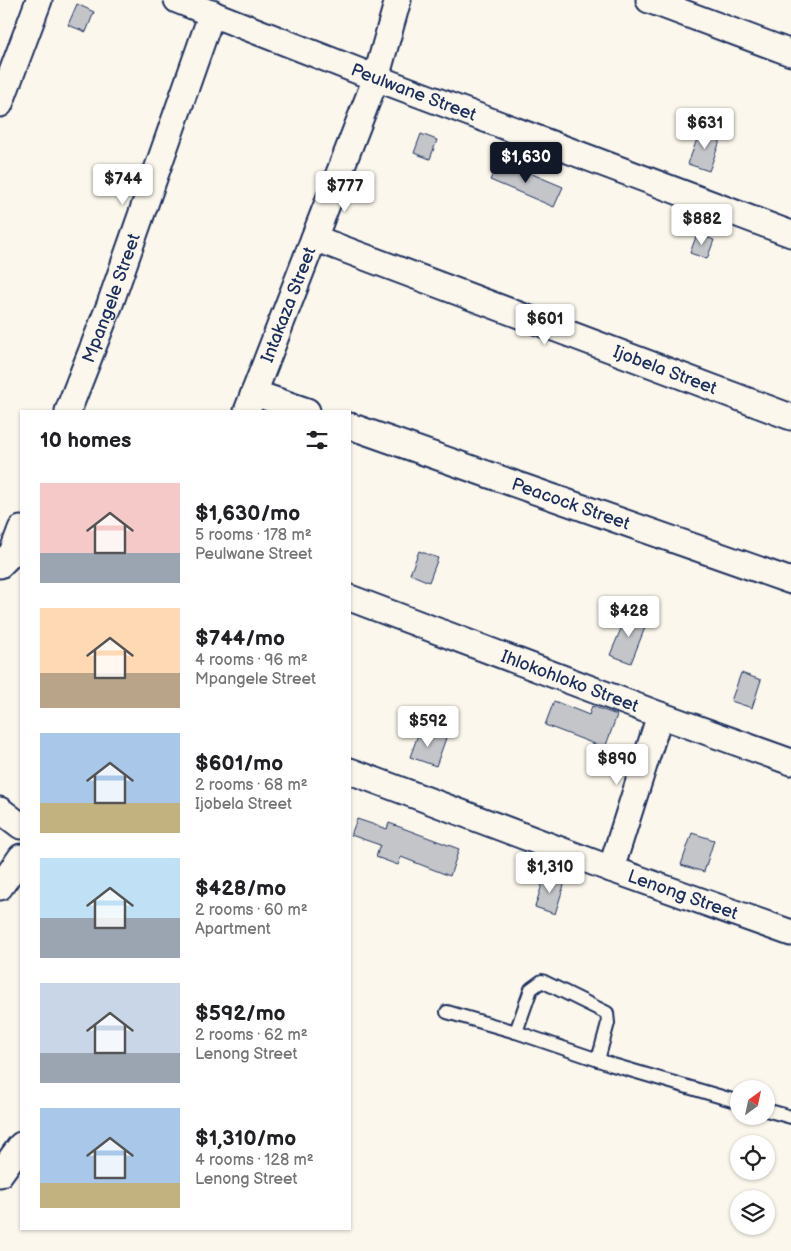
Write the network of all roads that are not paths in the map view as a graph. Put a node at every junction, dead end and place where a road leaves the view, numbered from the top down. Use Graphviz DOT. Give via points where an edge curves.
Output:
graph roads {
  1 [pos="39,0"];
  2 [pos="177,0"];
  3 [pos="398,0"];
  4 [pos="649,0"];
  5 [pos="212,13"];
  6 [pos="791,53"];
  7 [pos="376,78"];
  8 [pos="0,104"];
  9 [pos="791,234"];
  10 [pos="314,238"];
  11 [pos="251,402"];
  12 [pos="68,410"];
  13 [pos="301,410"];
  14 [pos="791,417"];
  15 [pos="351,426"];
  16 [pos="20,532"];
  17 [pos="0,565"];
  18 [pos="791,581"];
  19 [pos="351,598"];
  20 [pos="660,715"];
  21 [pos="791,762"];
  22 [pos="351,771"];
  23 [pos="0,810"];
  24 [pos="20,825"];
  25 [pos="20,858"];
  26 [pos="611,869"];
  27 [pos="0,887"];
  28 [pos="791,933"];
  29 [pos="447,1012"];
  30 [pos="516,1032"];
  31 [pos="598,1060"];
  32 [pos="730,1099"];
  33 [pos="775,1113"];
  34 [pos="791,1117"];
  35 [pos="20,1146"];
  36 [pos="0,1174"];
  1 -- 8 [label="street"];
  2 -- 5 [label="street, Peulwane Street"];
  3 -- 7 [label="street, Intakaza Street"];
  4 -- 6 [label="street"];
  5 -- 7 [label="street, Peulwane Street"];
  5 -- 12 [label="street, Mpangele Street" via="110,304"];
  7 -- 9 [label="street, Peulwane Street"];
  7 -- 10 [label="street, Intakaza Street"];
  10 -- 11 [label="street, Intakaza Street"];
  10 -- 14 [label="street, Ijobela Street"];
  11 -- 13 [label="street"];
  15 -- 18 [label="street, Peacock Street"];
  16 -- 17 [label="street" via="12,553"];
  19 -- 20 [label="street, Ihlokohloko Street"];
  20 -- 21 [label="street, Ihlokohloko Street"];
  20 -- 26 [label="street"];
  22 -- 26 [label="street, Lenong Street"];
  23 -- 24 [label="street"];
  25 -- 27 [label="street"];
  26 -- 28 [label="street, Lenong Street"];
  29 -- 30 [label="lane"];
  30 -- 31 [label="lane"];
  30 -- 31 [label="lane" via="531,989 542,982 607,1013 608,1023"];
  31 -- 32 [label="lane"];
  33 -- 34 [label="lane"];
  35 -- 36 [label="street"];
}
